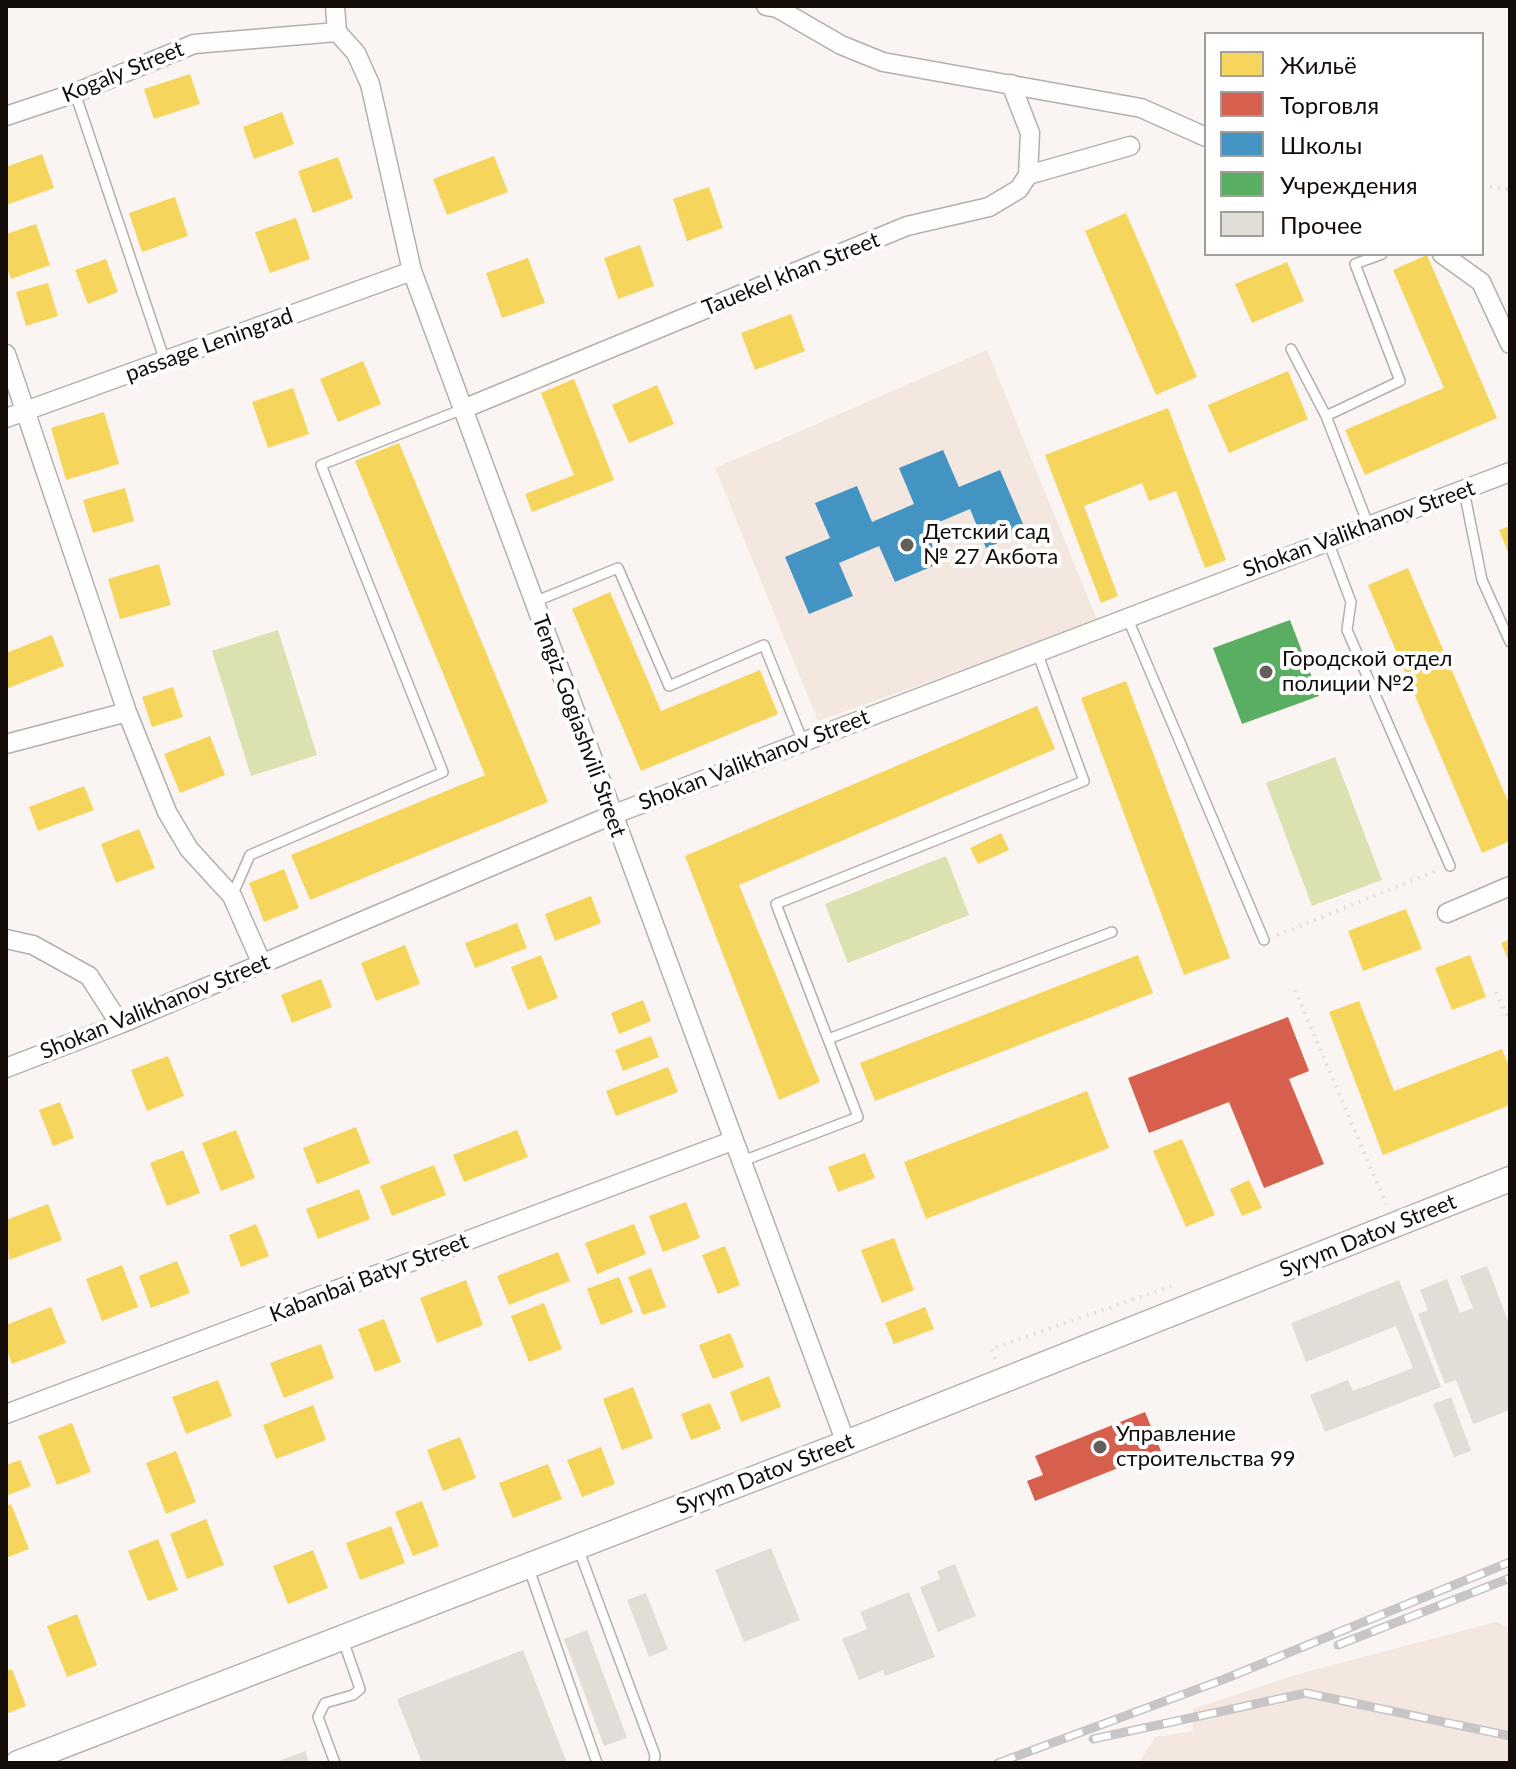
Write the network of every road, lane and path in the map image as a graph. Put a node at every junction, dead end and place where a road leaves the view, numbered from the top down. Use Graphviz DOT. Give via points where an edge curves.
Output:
graph roads {
  1 [pos="335,6"];
  2 [pos="774,7"];
  3 [pos="337,32"];
  4 [pos="1011,84"];
  5 [pos="75,93"];
  6 [pos="6,116"];
  7 [pos="1204,136"];
  8 [pos="1130,146"];
  9 [pos="1028,175"];
  10 [pos="1484,185"];
  11 [pos="1510,190"];
  12 [pos="1377,256"];
  13 [pos="1445,256"];
  14 [pos="412,271"];
  15 [pos="1510,344"];
  16 [pos="1291,349"];
  17 [pos="6,354"];
  18 [pos="165,361"];
  19 [pos="463,409"];
  20 [pos="26,411"];
  21 [pos="1326,416"];
  22 [pos="6,418"];
  23 [pos="1510,472"];
  24 [pos="1464,491"];
  25 [pos="1368,524"];
  26 [pos="1328,541"];
  27 [pos="534,602"];
  28 [pos="1127,617"];
  29 [pos="1510,642"];
  30 [pos="1037,652"];
  31 [pos="127,712"];
  32 [pos="803,742"];
  33 [pos="6,744"];
  34 [pos="612,815"];
  35 [pos="1450,866"];
  36 [pos="1510,886"];
  37 [pos="232,896"];
  38 [pos="1447,913"];
  39 [pos="1112,932"];
  40 [pos="6,939"];
  41 [pos="1264,940"];
  42 [pos="262,964"];
  43 [pos="1295,990"];
  44 [pos="1496,992"];
  45 [pos="1510,1022"];
  46 [pos="120,1024"];
  47 [pos="828,1039"];
  48 [pos="6,1068"];
  49 [pos="732,1141"];
  50 [pos="740,1162"];
  51 [pos="1510,1179"];
  52 [pos="1387,1206"];
  53 [pos="6,1414"];
  54 [pos="846,1443"];
  55 [pos="577,1546"];
  56 [pos="528,1566"];
  57 [pos="342,1636"];
  58 [pos="18,1763"];
  59 [pos="335,1763"];
  60 [pos="597,1763"];
  61 [pos="654,1763"];
  1 -- 3 [label="street"];
  2 -- 4 [label="street" via="883,62"];
  3 -- 5 [label="street, Kogaly Street" via="194,44"];
  3 -- 14 [label="street, Tengiz Gogiashvili Street" via="356,53 370,84"];
  4 -- 7 [label="street" via="1141,108"];
  4 -- 9 [label="street" via="1030,133"];
  5 -- 6 [label="street, Kogaly Street"];
  5 -- 18 [label="lane"];
  8 -- 9 [label="street"];
  9 -- 19 [label="street, Tauekel khan Street" via="1019,189 989,207 907,226"];
  10 -- 11 [label="path"];
  12 -- 21 [label="lane" via="1355,264 1400,381"];
  13 -- 15 [label="street" via="1481,282"];
  14 -- 18 [label="street, passage Leningrad"];
  14 -- 19 [label="street, Tengiz Gogiashvili Street"];
  16 -- 21 [label="lane"];
  17 -- 20 [label="street"];
  18 -- 20 [label="street, passage Leningrad"];
  19 -- 27 [label="street, Tengiz Gogiashvili Street"];
  19 -- 37 [label="lane" via="321,465 443,772 250,855"];
  20 -- 22 [label="street, passage Leningrad"];
  20 -- 31 [label="street"];
  21 -- 25 [label="lane"];
  23 -- 24 [label="street, Shokan Valikhanov Street"];
  24 -- 25 [label="street, Shokan Valikhanov Street"];
  24 -- 29 [label="lane" via="1482,580"];
  25 -- 26 [label="street, Shokan Valikhanov Street"];
  26 -- 28 [label="street, Shokan Valikhanov Street"];
  26 -- 35 [label="lane" via="1351,602 1347,630"];
  27 -- 32 [label="lane" via="618,568 669,686 764,645"];
  27 -- 34 [label="street, Tengiz Gogiashvili Street"];
  28 -- 30 [label="street, Shokan Valikhanov Street"];
  28 -- 41 [label="lane"];
  30 -- 32 [label="street, Shokan Valikhanov Street"];
  30 -- 47 [label="lane" via="1084,781 776,904"];
  31 -- 33 [label="street"];
  31 -- 37 [label="street" via="167,812 189,849"];
  32 -- 34 [label="street, Shokan Valikhanov Street"];
  34 -- 42 [label="street, Shokan Valikhanov Street"];
  34 -- 49 [label="street, Tengiz Gogiashvili Street"];
  35 -- 41 [label="path"];
  36 -- 38 [label="street"];
  37 -- 42 [label="street"];
  39 -- 47 [label="lane"];
  40 -- 46 [label="street" via="33,945 89,976"];
  42 -- 46 [label="street, Shokan Valikhanov Street"];
  43 -- 52 [label="path"];
  44 -- 45 [label="path"];
  46 -- 48 [label="street, Shokan Valikhanov Street"];
  47 -- 50 [label="lane" via="858,1117"];
  49 -- 50 [label="street, Tengiz Gogiashvili Street"];
  49 -- 53 [label="street, Kabanbai Batyr Street"];
  50 -- 54 [label="street, Tengiz Gogiashvili Street"];
  51 -- 54 [label="main road, Syrym Datov Street"];
  54 -- 55 [label="main road, Syrym Datov Street"];
  55 -- 56 [label="main road, Syrym Datov Street"];
  55 -- 61 [label="lane"];
  56 -- 57 [label="main road, Syrym Datov Street"];
  56 -- 60 [label="lane"];
  57 -- 58 [label="main road, Syrym Datov Street"];
  57 -- 59 [label="lane" via="360,1689 320,1708 318,1717"];
}
